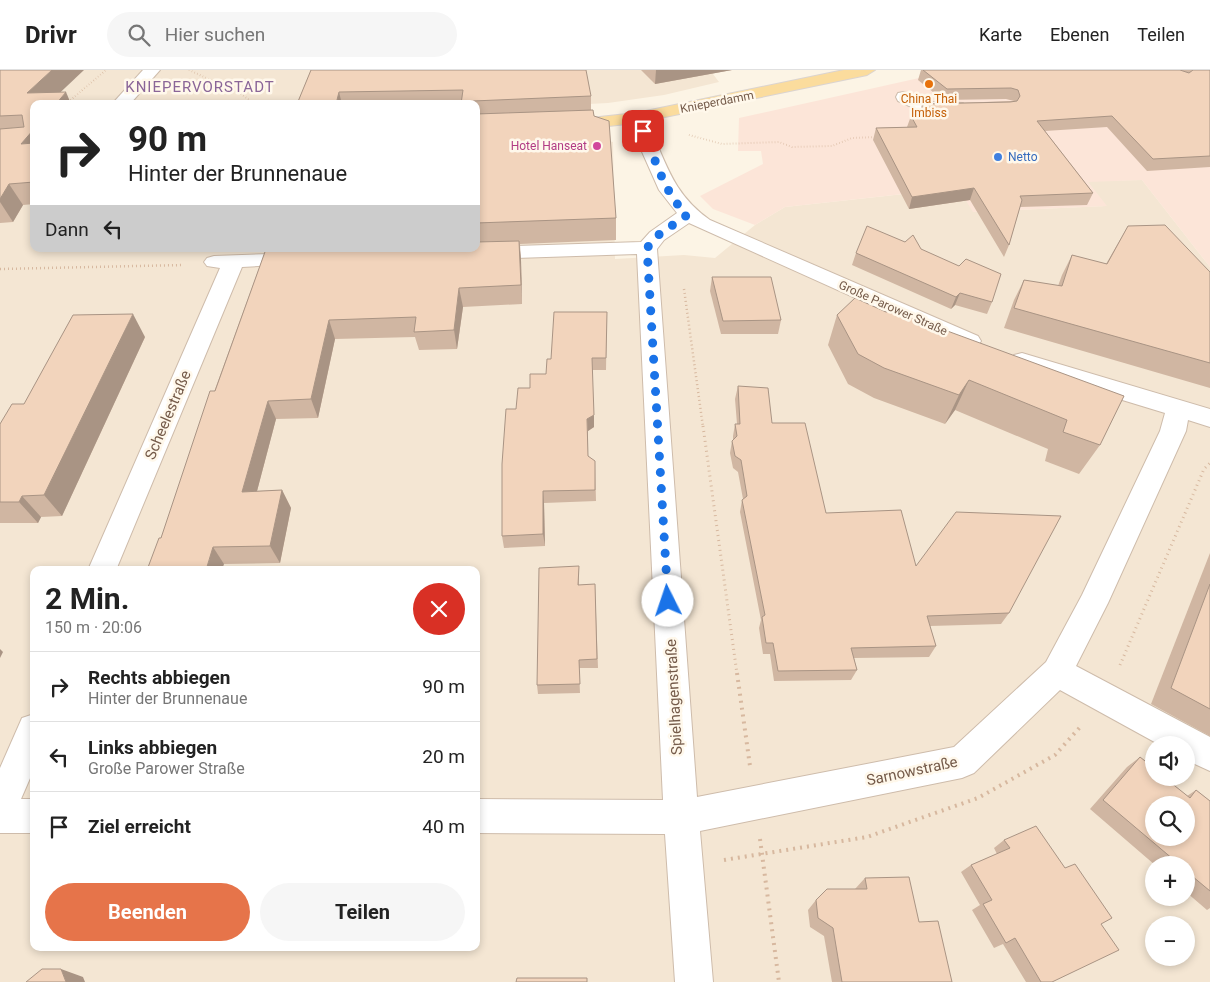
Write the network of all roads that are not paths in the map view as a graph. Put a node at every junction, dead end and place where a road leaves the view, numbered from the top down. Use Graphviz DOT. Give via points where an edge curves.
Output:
graph roads {
  1 [pos="152,70"];
  2 [pos="867,70"];
  3 [pos="904,97"];
  4 [pos="124,100"];
  5 [pos="969,106"];
  6 [pos="636,118"];
  7 [pos="557,126"];
  8 [pos="687,215"];
  9 [pos="647,248"];
  10 [pos="460,254"];
  11 [pos="323,258"];
  12 [pos="1180,409"];
  13 [pos="1210,418"];
  14 [pos="104,566"];
  15 [pos="1057,672"];
  16 [pos="30,738"];
  17 [pos="1210,755"];
  18 [pos="0,808"];
  19 [pos="0,816"];
  20 [pos="30,816"];
  21 [pos="480,816"];
  22 [pos="681,817"];
  23 [pos="694,982"];
  1 -- 4 [label="street"];
  2 -- 6 [label="main road, Knieperdamm"];
  3 -- 5 [label="street" via="922,107"];
  6 -- 7 [label="main road, Knieperdamm"];
  6 -- 8 [label="street, Große Parower Straße" via="672,199"];
  8 -- 9 [label="street" via="657,236"];
  8 -- 12 [label="street, Große Parower Straße" via="999,352"];
  9 -- 10 [label="street"];
  9 -- 22 [label="street, Spielhagenstraße"];
  11 -- 14 [label="street, Scheelestraße" via="224,261"];
  12 -- 13 [label="street, Große Parower Straße"];
  12 -- 15 [label="street, Sarnowstraße" via="1173,431 1093,603"];
  15 -- 17 [label="street"];
  15 -- 22 [label="street, Sarnowstraße" via="962,762"];
  16 -- 18 [label="street"];
  19 -- 20 [label="street"];
  21 -- 22 [label="street, Sarnowstraße"];
  22 -- 23 [label="street, Spielhagenstraße"];
}
